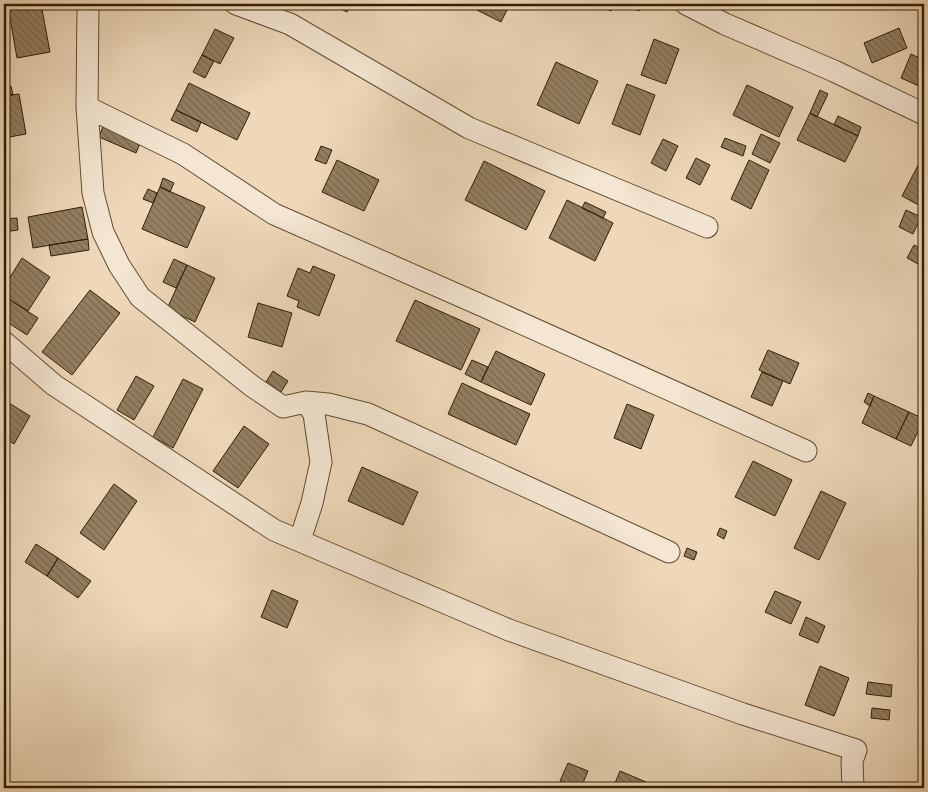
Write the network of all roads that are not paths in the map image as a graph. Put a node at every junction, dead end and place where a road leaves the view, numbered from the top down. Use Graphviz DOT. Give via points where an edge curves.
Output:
graph roads {
  1 [pos="88,4"];
  2 [pos="236,4"];
  3 [pos="686,4"];
  4 [pos="87,107"];
  5 [pos="924,114"];
  6 [pos="708,227"];
  7 [pos="4,342"];
  8 [pos="306,402"];
  9 [pos="806,451"];
  10 [pos="300,540"];
  11 [pos="669,552"];
  12 [pos="853,788"];
  1 -- 4 [label="street"];
  2 -- 6 [label="street" via="290,24 469,128"];
  3 -- 5 [label="street"];
  4 -- 8 [label="street" via="93,193 103,232 140,297 283,407"];
  4 -- 9 [label="street" via="183,154 274,214"];
  7 -- 10 [label="street" via="54,385 274,530"];
  8 -- 10 [label="street" via="314,414 321,462"];
  8 -- 11 [label="street" via="368,414"];
  10 -- 12 [label="street" via="509,630 744,714 856,750 852,761"];
}
